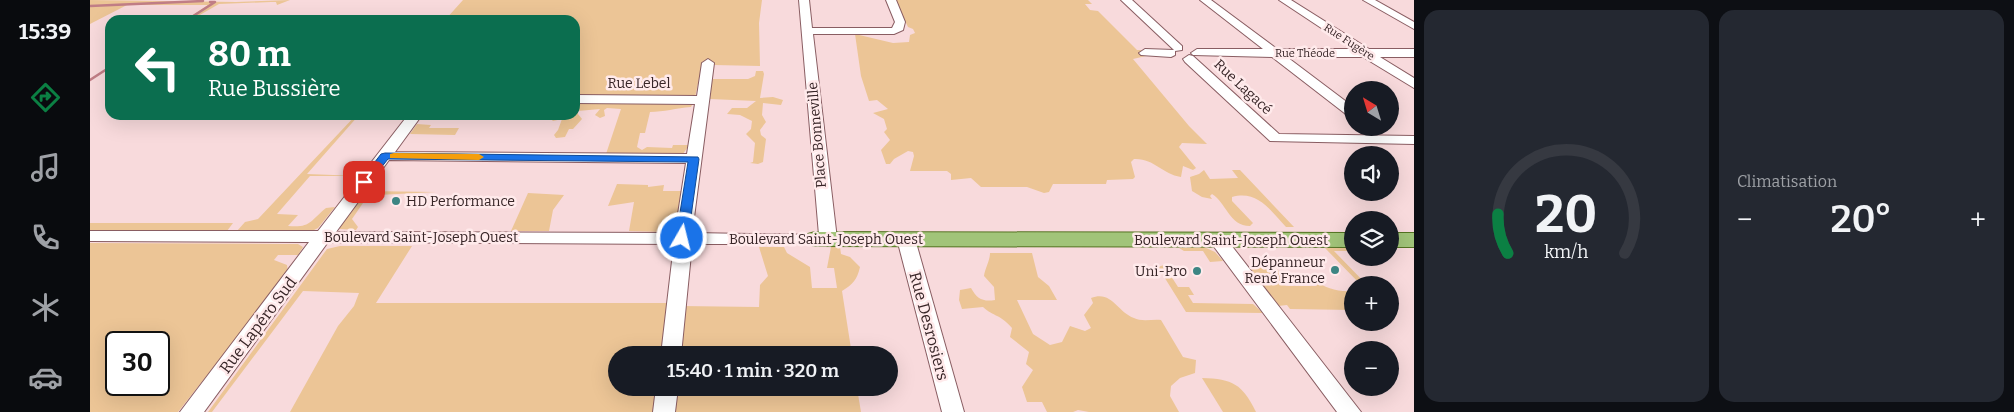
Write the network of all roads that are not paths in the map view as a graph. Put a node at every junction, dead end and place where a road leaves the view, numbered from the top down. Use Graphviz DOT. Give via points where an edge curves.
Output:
graph roads {
  1 [pos="804,0"];
  2 [pos="891,0"];
  3 [pos="1126,0"];
  4 [pos="1205,0"];
  5 [pos="1284,0"];
  6 [pos="1368,0"];
  7 [pos="1414,26"];
  8 [pos="808,31"];
  9 [pos="1174,51"];
  10 [pos="1145,53"];
  11 [pos="1276,53"];
  12 [pos="1366,53"];
  13 [pos="1414,53"];
  14 [pos="1193,56"];
  15 [pos="708,63"];
  16 [pos="1414,84"];
  17 [pos="580,99"];
  18 [pos="702,100"];
  19 [pos="1344,106"];
  20 [pos="411,120"];
  21 [pos="1384,136"];
  22 [pos="1389,140"];
  23 [pos="1414,140"];
  24 [pos="385,156"];
  25 [pos="694,159"];
  26 [pos="90,236"];
  27 [pos="324,237"];
  28 [pos="682,238"];
  29 [pos="821,239"];
  30 [pos="906,239"];
  31 [pos="1218,240"];
  32 [pos="1344,240"];
  33 [pos="1399,240"];
  34 [pos="1414,240"];
  35 [pos="671,346"];
  36 [pos="666,396"];
  37 [pos="191,412"];
  38 [pos="664,412"];
  39 [pos="953,412"];
  40 [pos="1350,412"];
  1 -- 8 [label="street, Place Bonneville"];
  2 -- 8 [label="street" via="900,22 894,31"];
  3 -- 9 [label="street"];
  4 -- 11 [label="street"];
  5 -- 12 [label="street, Rue Fugère"];
  6 -- 7 [label="street"];
  8 -- 29 [label="street, Place Bonneville"];
  9 -- 10 [label="street"];
  9 -- 14 [label="street"];
  11 -- 12 [label="street, Rue Théode"];
  11 -- 14 [label="street, Rue Théode"];
  11 -- 19 [label="street"];
  12 -- 13 [label="street, Rue Théode"];
  12 -- 16 [label="street, Rue Fugère"];
  14 -- 22 [label="street, Rue Lagacé" via="1275,138"];
  15 -- 18 [label="street"];
  17 -- 18 [label="street, Rue Lebel"];
  18 -- 25 [label="street"];
  20 -- 24 [label="street, Rue Lapéro Sud"];
  21 -- 22 [label="street"];
  22 -- 23 [label="street"];
  24 -- 25 [label="street"];
  24 -- 27 [label="street, Rue Lapéro Sud"];
  25 -- 28 [label="street"];
  26 -- 27 [label="street, Boulevard Saint-Joseph Ouest"];
  27 -- 28 [label="street, Boulevard Saint-Joseph Ouest"];
  27 -- 37 [label="street, Rue Lapéro Sud"];
  28 -- 29 [label="street, Boulevard Saint-Joseph Ouest"];
  28 -- 35 [label="street"];
  29 -- 30 [label="main road, Boulevard Saint-Joseph Ouest"];
  30 -- 31 [label="main road, Boulevard Saint-Joseph Ouest"];
  30 -- 39 [label="street, Rue Desrosiers"];
  31 -- 32 [label="main road, Boulevard Saint-Joseph Ouest"];
  31 -- 40 [label="street"];
  33 -- 34 [label="main road"];
  36 -- 38 [label="street"];
}
